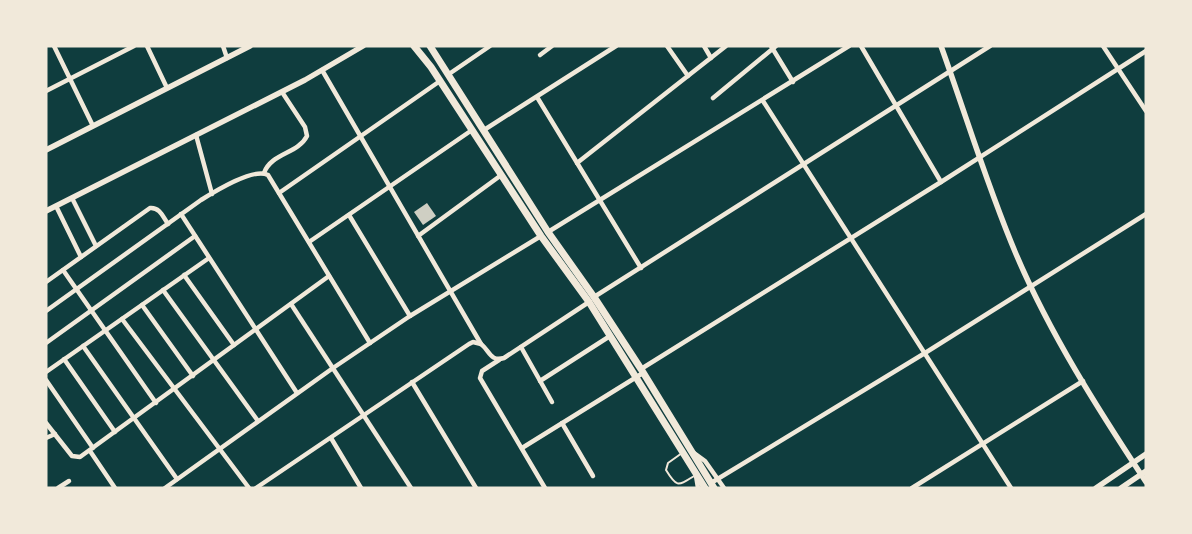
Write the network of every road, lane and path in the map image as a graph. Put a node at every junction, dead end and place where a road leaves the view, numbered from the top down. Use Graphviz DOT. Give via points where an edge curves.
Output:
graph roads {
  1 [pos="54,46"];
  2 [pos="134,46"];
  3 [pos="147,46"];
  4 [pos="223,46"];
  5 [pos="250,46"];
  6 [pos="363,46"];
  7 [pos="414,46"];
  8 [pos="430,46"];
  9 [pos="490,46"];
  10 [pos="552,46"];
  11 [pos="616,46"];
  12 [pos="667,46"];
  13 [pos="704,46"];
  14 [pos="726,46"];
  15 [pos="849,46"];
  16 [pos="861,46"];
  17 [pos="941,46"];
  18 [pos="990,46"];
  19 [pos="1103,46"];
  20 [pos="774,47"];
  21 [pos="1146,51"];
  22 [pos="540,55"];
  23 [pos="227,58"];
  24 [pos="711,58"];
  25 [pos="1118,69"];
  26 [pos="322,70"];
  27 [pos="950,72"];
  28 [pos="449,74"];
  29 [pos="688,76"];
  30 [pos="70,79"];
  31 [pos="440,81"];
  32 [pos="793,82"];
  33 [pos="167,88"];
  34 [pos="46,91"];
  35 [pos="282,92"];
  36 [pos="537,97"];
  37 [pos="713,98"];
  38 [pos="763,100"];
  39 [pos="897,107"];
  40 [pos="1146,111"];
  41 [pos="93,126"];
  42 [pos="472,130"];
  43 [pos="484,130"];
  44 [pos="196,134"];
  45 [pos="360,136"];
  46 [pos="46,150"];
  47 [pos="980,157"];
  48 [pos="577,163"];
  49 [pos="804,165"];
  50 [pos="264,173"];
  51 [pos="500,176"];
  52 [pos="941,182"];
  53 [pos="390,187"];
  54 [pos="279,193"];
  55 [pos="212,194"];
  56 [pos="72,198"];
  57 [pos="599,200"];
  58 [pos="56,206"];
  59 [pos="46,211"];
  60 [pos="181,214"];
  61 [pos="1146,214"];
  62 [pos="349,215"];
  63 [pos="168,224"];
  64 [pos="548,232"];
  65 [pos="195,236"];
  66 [pos="418,236"];
  67 [pos="541,236"];
  68 [pos="852,238"];
  69 [pos="309,242"];
  70 [pos="96,246"];
  71 [pos="81,257"];
  72 [pos="209,258"];
  73 [pos="641,268"];
  74 [pos="63,270"];
  75 [pos="184,275"];
  76 [pos="329,276"];
  77 [pos="46,282"];
  78 [pos="1031,287"];
  79 [pos="76,289"];
  80 [pos="163,290"];
  81 [pos="450,291"];
  82 [pos="592,300"];
  83 [pos="291,304"];
  84 [pos="142,305"];
  85 [pos="91,310"];
  86 [pos="46,311"];
  87 [pos="410,316"];
  88 [pos="122,319"];
  89 [pos="105,330"];
  90 [pos="256,330"];
  91 [pos="610,336"];
  92 [pos="46,343"];
  93 [pos="370,343"];
  94 [pos="481,344"];
  95 [pos="83,346"];
  96 [pos="234,346"];
  97 [pos="521,348"];
  98 [pos="925,353"];
  99 [pos="64,359"];
  100 [pos="214,360"];
  101 [pos="500,360"];
  102 [pos="332,368"];
  103 [pos="642,371"];
  104 [pos="46,372"];
  105 [pos="193,376"];
  106 [pos="636,378"];
  107 [pos="46,380"];
  108 [pos="540,381"];
  109 [pos="1083,381"];
  110 [pos="412,382"];
  111 [pos="174,389"];
  112 [pos="297,393"];
  113 [pos="552,402"];
  114 [pos="156,403"];
  115 [pos="364,415"];
  116 [pos="134,418"];
  117 [pos="258,421"];
  118 [pos="46,423"];
  119 [pos="562,423"];
  120 [pos="115,432"];
  121 [pos="55,434"];
  122 [pos="46,438"];
  123 [pos="331,438"];
  124 [pos="984,444"];
  125 [pos="219,448"];
  126 [pos="522,448"];
  127 [pos="92,449"];
  128 [pos="682,453"];
  129 [pos="1146,454"];
  130 [pos="1133,462"];
  131 [pos="1143,473"];
  132 [pos="696,475"];
  133 [pos="593,476"];
  134 [pos="177,479"];
  135 [pos="70,480"];
  136 [pos="1146,482"];
  137 [pos="712,484"];
  138 [pos="58,488"];
  139 [pos="115,488"];
  140 [pos="165,488"];
  141 [pos="249,488"];
  142 [pos="256,488"];
  143 [pos="361,488"];
  144 [pos="411,488"];
  145 [pos="476,488"];
  146 [pos="545,488"];
  147 [pos="698,488"];
  148 [pos="724,488"];
  149 [pos="912,488"];
  150 [pos="1011,488"];
  151 [pos="1096,488"];
  152 [pos="1121,488"];
  1 -- 30 [label="street"];
  2 -- 30 [label="street"];
  3 -- 33 [label="street"];
  4 -- 23 [label="street"];
  5 -- 23 [label="street"];
  6 -- 26 [label="street"];
  7 -- 31 [label="main road"];
  8 -- 28 [label="main road"];
  9 -- 28 [label="street"];
  10 -- 22 [label="street"];
  11 -- 36 [label="street"];
  12 -- 29 [label="street"];
  13 -- 24 [label="street"];
  14 -- 24 [label="street"];
  15 -- 32 [label="street"];
  16 -- 39 [label="street"];
  17 -- 27 [label="street"];
  18 -- 27 [label="street"];
  19 -- 25 [label="street"];
  20 -- 32 [label="street"];
  20 -- 37 [label="street"];
  21 -- 25 [label="street"];
  23 -- 33 [label="street"];
  24 -- 29 [label="street"];
  25 -- 40 [label="street"];
  25 -- 47 [label="street"];
  26 -- 35 [label="street"];
  26 -- 45 [label="street"];
  27 -- 39 [label="street"];
  27 -- 47 [label="street"];
  28 -- 43 [label="main road"];
  29 -- 48 [label="street"];
  30 -- 34 [label="street"];
  30 -- 41 [label="street"];
  31 -- 42 [label="main road"];
  31 -- 45 [label="street"];
  32 -- 38 [label="street"];
  33 -- 41 [label="street"];
  35 -- 44 [label="street"];
  35 -- 50 [label="street" via="307,136 269,164"];
  36 -- 43 [label="street"];
  36 -- 48 [label="street"];
  38 -- 49 [label="street"];
  38 -- 57 [label="street"];
  39 -- 49 [label="street"];
  39 -- 52 [label="street"];
  41 -- 46 [label="street"];
  42 -- 51 [label="main road"];
  42 -- 53 [label="street"];
  43 -- 64 [label="main road"];
  44 -- 55 [label="street"];
  44 -- 56 [label="street"];
  45 -- 53 [label="street"];
  45 -- 54 [label="street"];
  47 -- 52 [label="street"];
  47 -- 78 [label="street" via="1003,223"];
  48 -- 57 [label="street"];
  49 -- 68 [label="street"];
  49 -- 73 [label="street"];
  50 -- 54 [label="street"];
  50 -- 55 [label="street" via="241,179"];
  51 -- 66 [label="street"];
  51 -- 67 [label="main road"];
  52 -- 68 [label="street"];
  53 -- 62 [label="street"];
  53 -- 66 [label="street"];
  54 -- 69 [label="street"];
  55 -- 60 [label="street"];
  56 -- 58 [label="street"];
  56 -- 70 [label="street"];
  57 -- 64 [label="street"];
  57 -- 73 [label="street"];
  58 -- 59 [label="street"];
  58 -- 71 [label="street"];
  60 -- 63 [label="street"];
  60 -- 65 [label="street"];
  61 -- 78 [label="street"];
  62 -- 69 [label="street"];
  62 -- 87 [label="street"];
  63 -- 70 [label="street" via="159,210 150,208"];
  63 -- 79 [label="street"];
  64 -- 82 [label="main road"];
  65 -- 72 [label="street"];
  65 -- 85 [label="street"];
  66 -- 81 [label="street"];
  67 -- 81 [label="street"];
  67 -- 82 [label="main road"];
  68 -- 98 [label="street"];
  68 -- 103 [label="street"];
  69 -- 76 [label="street"];
  70 -- 71 [label="street"];
  71 -- 74 [label="street"];
  72 -- 75 [label="street"];
  72 -- 90 [label="street"];
  73 -- 82 [label="street"];
  74 -- 77 [label="street"];
  74 -- 79 [label="street"];
  75 -- 80 [label="street"];
  75 -- 96 [label="street"];
  76 -- 83 [label="street"];
  76 -- 93 [label="street"];
  78 -- 98 [label="street"];
  78 -- 109 [label="street"];
  79 -- 85 [label="street"];
  79 -- 86 [label="street"];
  80 -- 84 [label="street"];
  80 -- 100 [label="street"];
  81 -- 87 [label="street"];
  81 -- 94 [label="street"];
  82 -- 91 [label="main road"];
  82 -- 97 [label="street"];
  82 -- 103 [label="main road"];
  83 -- 90 [label="street"];
  83 -- 102 [label="street"];
  84 -- 88 [label="street"];
  84 -- 105 [label="street"];
  85 -- 89 [label="street"];
  85 -- 92 [label="street"];
  87 -- 93 [label="street"];
  88 -- 89 [label="street"];
  88 -- 111 [label="street"];
  89 -- 95 [label="street"];
  89 -- 114 [label="street"];
  90 -- 96 [label="street"];
  90 -- 112 [label="street"];
  91 -- 106 [label="main road"];
  91 -- 108 [label="street"];
  93 -- 102 [label="street"];
  94 -- 101 [label="street" via="489,355"];
  94 -- 110 [label="street" via="469,344"];
  95 -- 99 [label="street"];
  95 -- 116 [label="street"];
  96 -- 100 [label="street"];
  97 -- 101 [label="street"];
  97 -- 108 [label="street"];
  98 -- 124 [label="street"];
  98 -- 137 [label="street"];
  99 -- 104 [label="street"];
  99 -- 120 [label="street"];
  100 -- 105 [label="street"];
  100 -- 117 [label="street"];
  101 -- 126 [label="street" via="482,372 480,378"];
  102 -- 112 [label="street"];
  102 -- 115 [label="street"];
  103 -- 106 [label="street"];
  103 -- 137 [label="main road"];
  105 -- 111 [label="street"];
  106 -- 119 [label="street"];
  106 -- 128 [label="main road"];
  107 -- 127 [label="street"];
  108 -- 113 [label="street"];
  109 -- 124 [label="street"];
  109 -- 130 [label="street"];
  110 -- 115 [label="street"];
  110 -- 145 [label="street"];
  111 -- 114 [label="street"];
  111 -- 125 [label="street"];
  112 -- 117 [label="street"];
  114 -- 116 [label="street"];
  115 -- 123 [label="street"];
  115 -- 144 [label="street"];
  116 -- 120 [label="street"];
  116 -- 134 [label="street"];
  117 -- 125 [label="street"];
  118 -- 121 [label="street"];
  119 -- 126 [label="street"];
  119 -- 133 [label="street"];
  120 -- 127 [label="street"];
  121 -- 122 [label="street"];
  121 -- 127 [label="street" via="72,456 80,457"];
  123 -- 142 [label="street"];
  123 -- 143 [label="street"];
  124 -- 149 [label="street"];
  124 -- 150 [label="street"];
  125 -- 134 [label="street"];
  125 -- 141 [label="street"];
  126 -- 146 [label="street"];
  127 -- 139 [label="street"];
  128 -- 132 [label="main road"];
  128 -- 132 [label="lane" via="666,466 673,482 681,484"];
  129 -- 130 [label="street"];
  130 -- 131 [label="street"];
  130 -- 151 [label="street"];
  131 -- 136 [label="street"];
  131 -- 152 [label="street"];
  132 -- 137 [label="main road"];
  132 -- 147 [label="street"];
  134 -- 140 [label="street"];
  135 -- 138 [label="street"];
  137 -- 148 [label="street"];
}
